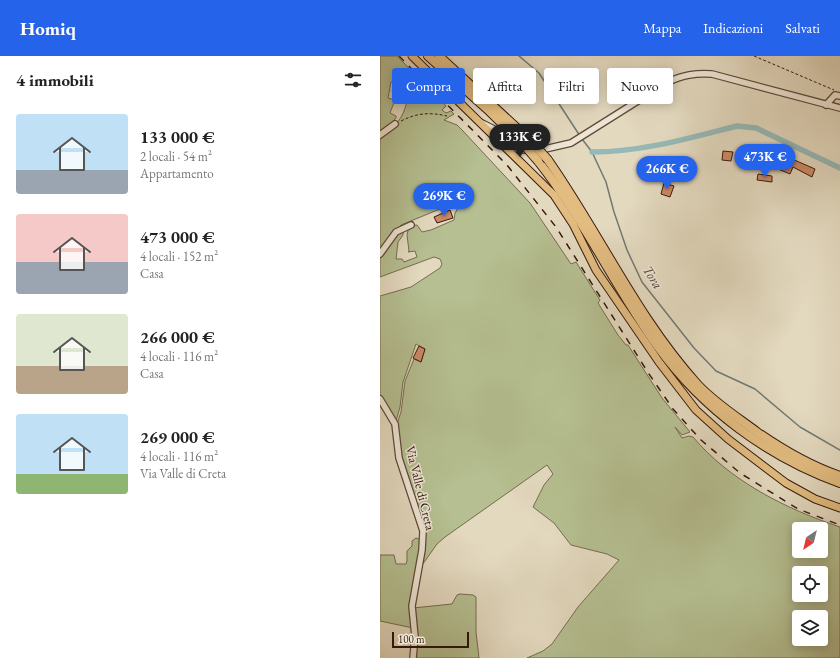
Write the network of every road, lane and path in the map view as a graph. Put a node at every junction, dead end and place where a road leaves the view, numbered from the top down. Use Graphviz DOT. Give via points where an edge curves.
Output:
graph roads {
  1 [pos="412,56"];
  2 [pos="428,56"];
  3 [pos="439,56"];
  4 [pos="754,56"];
  5 [pos="839,94"];
  6 [pos="826,105"];
  7 [pos="840,108"];
  8 [pos="447,116"];
  9 [pos="479,121"];
  10 [pos="395,124"];
  11 [pos="380,135"];
  12 [pos="528,144"];
  13 [pos="411,225"];
  14 [pos="380,254"];
  15 [pos="380,399"];
  16 [pos="840,476"];
  17 [pos="840,483"];
  18 [pos="840,508"];
  19 [pos="413,658"];
  1 -- 9 [label="main road"];
  2 -- 12 [label="highway"];
  3 -- 12 [label="highway"];
  4 -- 5 [label="path"];
  5 -- 6 [label="street"];
  6 -- 7 [label="street"];
  6 -- 9 [label="street" via="712,74 691,74 668,82 570,142 545,149 517,149 494,128"];
  8 -- 10 [label="path" via="429,112 413,115"];
  9 -- 18 [label="main road" via="554,195 573,224 596,270 659,362 696,410 728,439 786,483 815,499"];
  10 -- 11 [label="street"];
  12 -- 16 [label="highway, bridge" via="548,160 584,213 642,311 661,339 699,385 724,408 776,446"];
  12 -- 17 [label="highway, bridge" via="565,197 659,348 698,394 724,417 758,441 808,470"];
  13 -- 14 [label="street" via="396,232"];
  15 -- 19 [label="street, Via Valle di Creta" via="394,424 399,458 422,531 422,550 412,606 415,637"];
}
